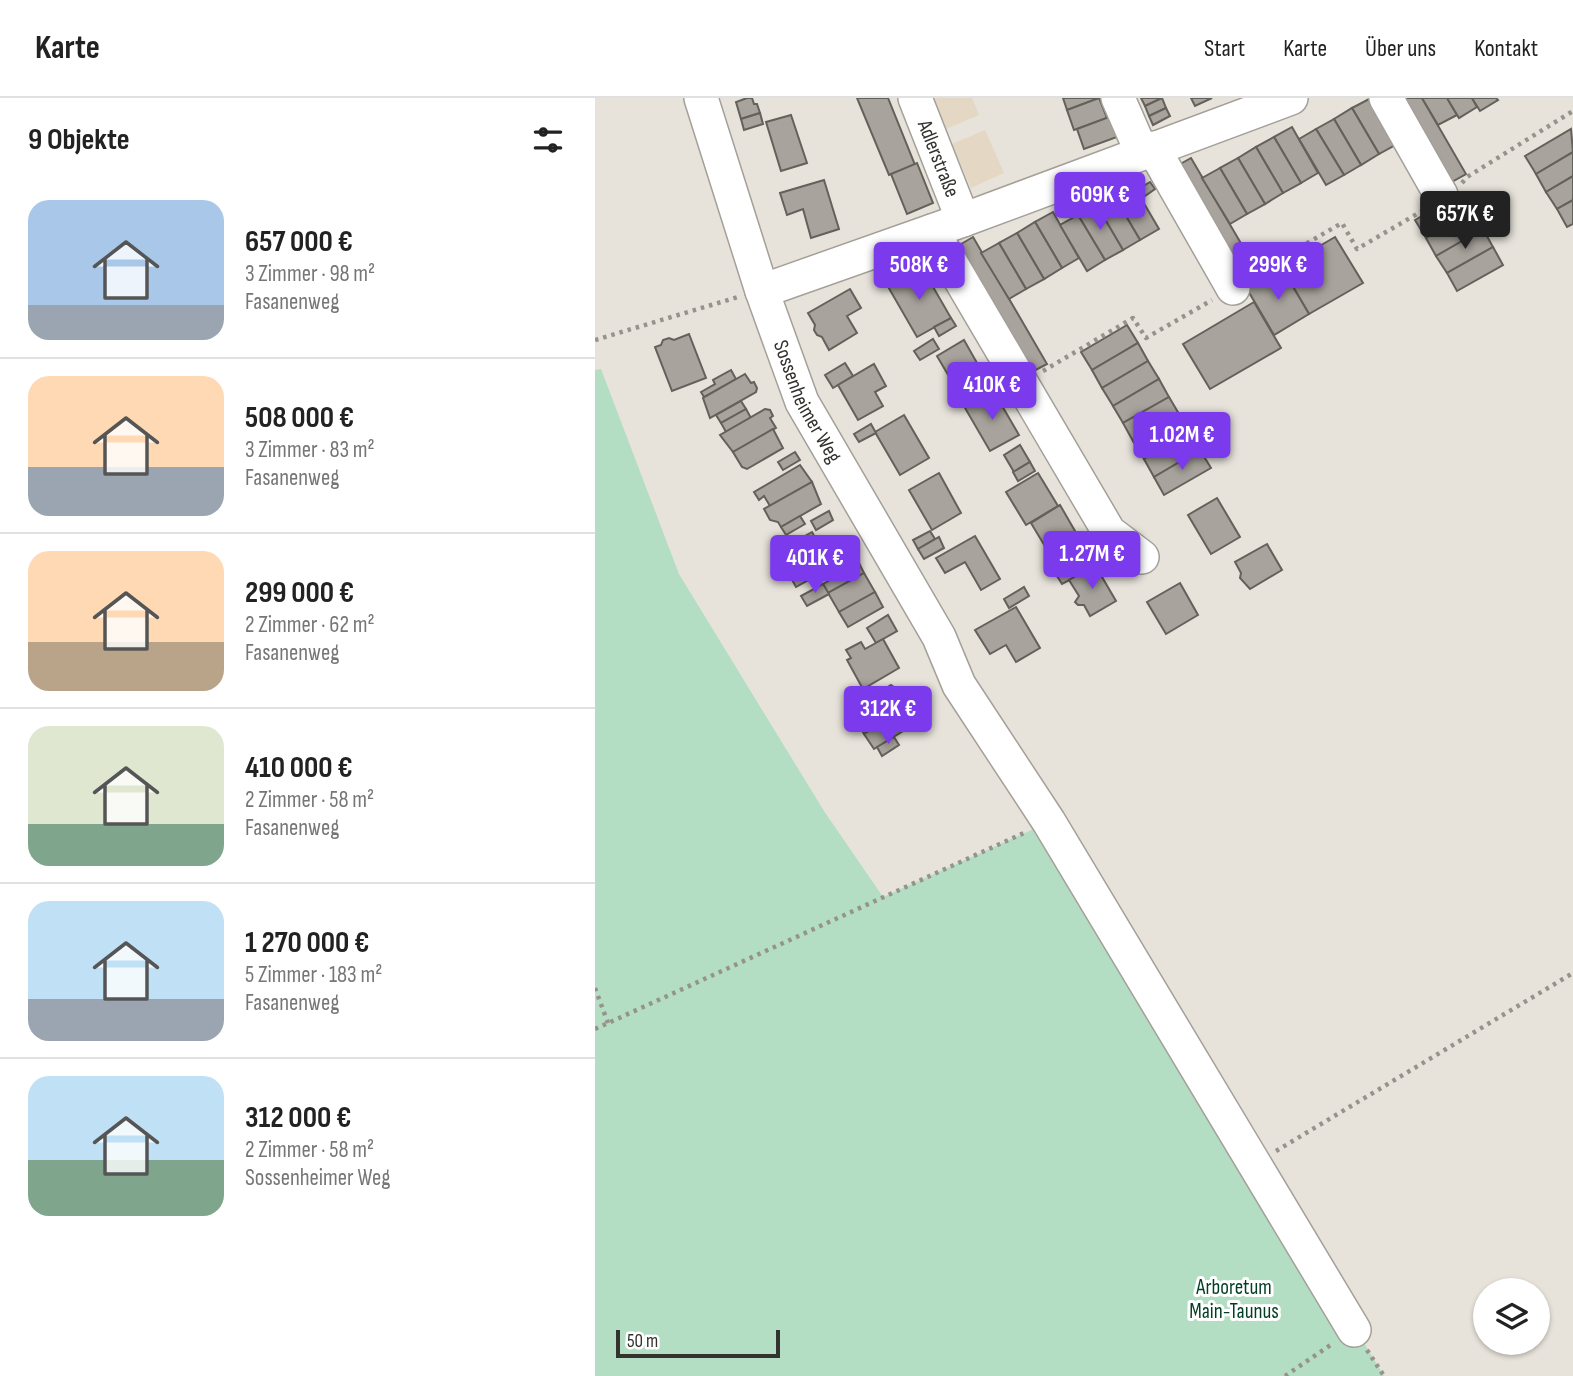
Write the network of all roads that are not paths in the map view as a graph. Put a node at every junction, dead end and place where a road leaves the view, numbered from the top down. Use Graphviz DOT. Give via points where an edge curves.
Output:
graph roads {
  1 [pos="701,98"];
  2 [pos="915,98"];
  3 [pos="1118,98"];
  4 [pos="1291,98"];
  5 [pos="1386,98"];
  6 [pos="1148,150"];
  7 [pos="1441,195"];
  8 [pos="963,220"];
  9 [pos="932,231"];
  10 [pos="1233,288"];
  11 [pos="762,291"];
  12 [pos="1142,556"];
  13 [pos="1354,1330"];
  1 -- 11 [label="street, Sossenheimer Weg"];
  2 -- 8 [label="street, Adlerstraße"];
  3 -- 6 [label="street"];
  4 -- 6 [label="street"];
  5 -- 7 [label="street"];
  6 -- 8 [label="street"];
  6 -- 10 [label="street"];
  8 -- 9 [label="street"];
  9 -- 11 [label="street"];
  9 -- 12 [label="street" via="1109,532"];
  11 -- 13 [label="street, Sossenheimer Weg" via="802,402 939,637 959,685 1049,822"];
}
